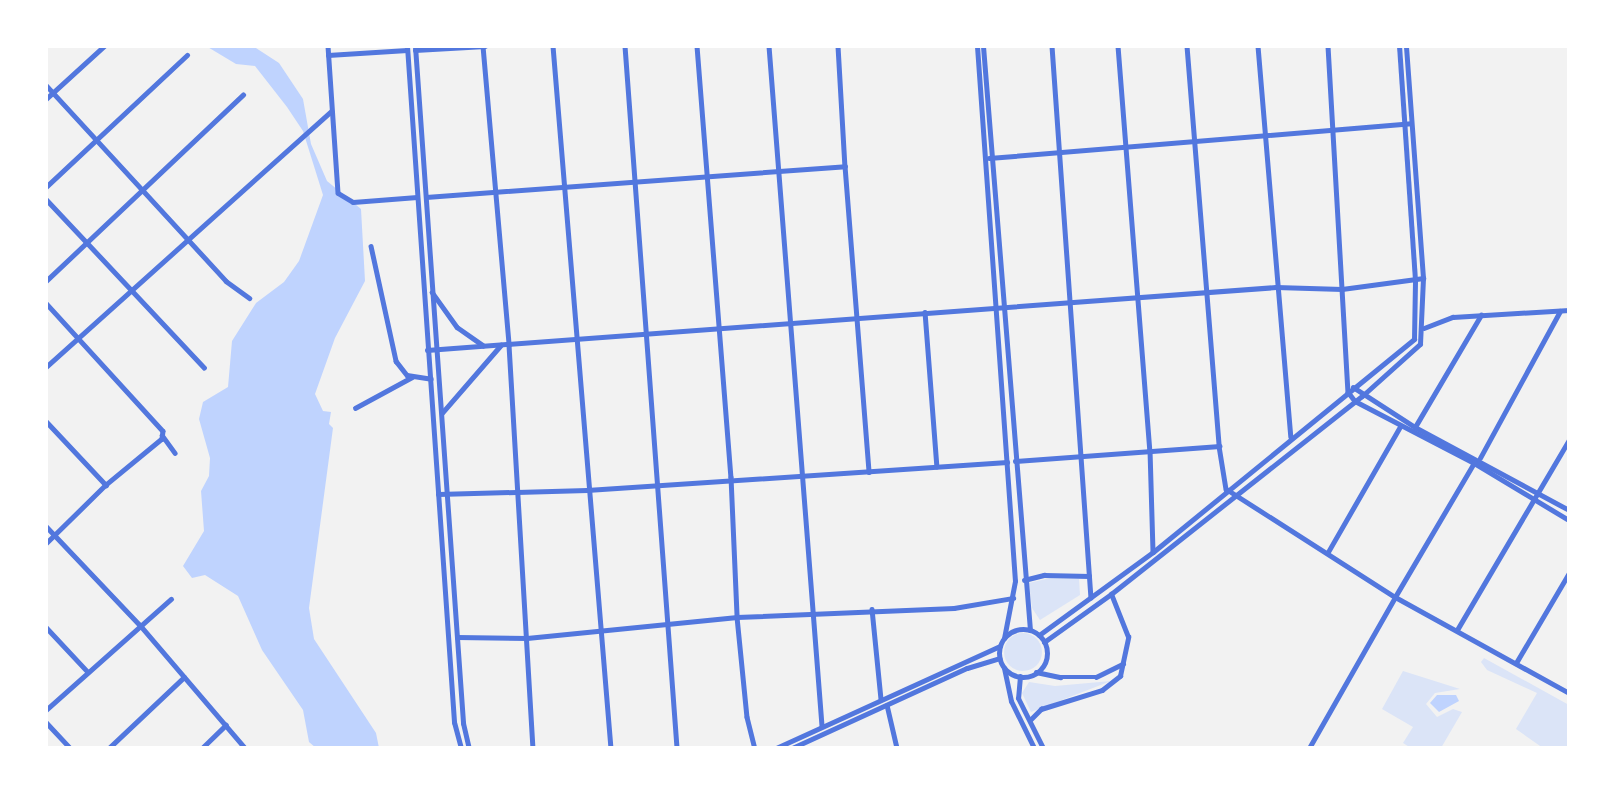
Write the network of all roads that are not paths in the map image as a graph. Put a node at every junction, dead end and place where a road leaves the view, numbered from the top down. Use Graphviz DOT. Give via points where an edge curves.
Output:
graph roads {
  1 [pos="104,46"];
  2 [pos="328,46"];
  3 [pos="484,46"];
  4 [pos="553,46"];
  5 [pos="624,46"];
  6 [pos="697,46"];
  7 [pos="769,46"];
  8 [pos="838,46"];
  9 [pos="977,46"];
  10 [pos="983,46"];
  11 [pos="1052,46"];
  12 [pos="1118,46"];
  13 [pos="1186,46"];
  14 [pos="1258,46"];
  15 [pos="1328,46"];
  16 [pos="1399,46"];
  17 [pos="1406,46"];
  18 [pos="407,48"];
  19 [pos="415,48"];
  20 [pos="187,55"];
  21 [pos="328,55"];
  22 [pos="46,85"];
  23 [pos="54,92"];
  24 [pos="243,95"];
  25 [pos="46,99"];
  26 [pos="331,111"];
  27 [pos="1411,123"];
  28 [pos="1404,124"];
  29 [pos="1334,131"];
  30 [pos="1264,134"];
  31 [pos="98,140"];
  32 [pos="1197,140"];
  33 [pos="1126,148"];
  34 [pos="1062,153"];
  35 [pos="989,158"];
  36 [pos="845,166"];
  37 [pos="780,171"];
  38 [pos="707,179"];
  39 [pos="635,183"];
  40 [pos="46,187"];
  41 [pos="145,189"];
  42 [pos="567,189"];
  43 [pos="494,192"];
  44 [pos="417,197"];
  45 [pos="426,197"];
  46 [pos="46,199"];
  47 [pos="427,217"];
  48 [pos="419,218"];
  49 [pos="189,235"];
  50 [pos="87,244"];
  51 [pos="371,246"];
  52 [pos="1423,278"];
  53 [pos="1415,280"];
  54 [pos="46,281"];
  55 [pos="1276,287"];
  56 [pos="1342,289"];
  57 [pos="131,291"];
  58 [pos="432,291"];
  59 [pos="1207,293"];
  60 [pos="249,298"];
  61 [pos="1137,299"];
  62 [pos="46,303"];
  63 [pos="1070,303"];
  64 [pos="993,306"];
  65 [pos="1002,306"];
  66 [pos="1569,310"];
  67 [pos="1560,311"];
  68 [pos="925,312"];
  69 [pos="1481,315"];
  70 [pos="856,317"];
  71 [pos="789,321"];
  72 [pos="718,328"];
  73 [pos="1424,328"];
  74 [pos="647,334"];
  75 [pos="77,340"];
  76 [pos="580,340"];
  77 [pos="509,345"];
  78 [pos="484,346"];
  79 [pos="502,346"];
  80 [pos="427,350"];
  81 [pos="437,350"];
  82 [pos="46,367"];
  83 [pos="204,367"];
  84 [pos="412,378"];
  85 [pos="431,379"];
  86 [pos="1352,386"];
  87 [pos="1348,392"];
  88 [pos="1362,396"];
  89 [pos="1355,401"];
  90 [pos="355,408"];
  91 [pos="442,414"];
  92 [pos="46,421"];
  93 [pos="1400,427"];
  94 [pos="1415,427"];
  95 [pos="162,435"];
  96 [pos="1291,437"];
  97 [pos="1569,440"];
  98 [pos="1218,446"];
  99 [pos="1150,450"];
  100 [pos="176,453"];
  101 [pos="1078,455"];
  102 [pos="1480,458"];
  103 [pos="1015,461"];
  104 [pos="1007,462"];
  105 [pos="1474,463"];
  106 [pos="937,467"];
  107 [pos="869,472"];
  108 [pos="800,474"];
  109 [pos="731,477"];
  110 [pos="656,482"];
  111 [pos="106,485"];
  112 [pos="1226,488"];
  113 [pos="587,490"];
  114 [pos="518,492"];
  115 [pos="1538,492"];
  116 [pos="438,494"];
  117 [pos="446,494"];
  118 [pos="1233,494"];
  119 [pos="1533,499"];
  120 [pos="1569,510"];
  121 [pos="1569,520"];
  122 [pos="46,526"];
  123 [pos="55,535"];
  124 [pos="46,544"];
  125 [pos="1152,552"];
  126 [pos="1328,552"];
  127 [pos="1569,573"];
  128 [pos="1089,576"];
  129 [pos="1024,580"];
  130 [pos="1112,594"];
  131 [pos="1395,597"];
  132 [pos="1014,598"];
  133 [pos="1091,598"];
  134 [pos="171,599"];
  135 [pos="872,609"];
  136 [pos="811,615"];
  137 [pos="737,617"];
  138 [pos="140,625"];
  139 [pos="668,626"];
  140 [pos="46,627"];
  141 [pos="600,630"];
  142 [pos="1030,630"];
  143 [pos="1457,630"];
  144 [pos="1039,635"];
  145 [pos="457,637"];
  146 [pos="527,638"];
  147 [pos="1004,638"];
  148 [pos="1044,642"];
  149 [pos="1000,646"];
  150 [pos="1000,658"];
  151 [pos="1516,662"];
  152 [pos="1123,664"];
  153 [pos="1004,668"];
  154 [pos="87,671"];
  155 [pos="1036,672"];
  156 [pos="1020,676"];
  157 [pos="184,677"];
  158 [pos="1569,693"];
  159 [pos="881,699"];
  160 [pos="887,705"];
  161 [pos="46,710"];
  162 [pos="1030,720"];
  163 [pos="46,722"];
  164 [pos="226,726"];
  165 [pos="822,726"];
  166 [pos="70,748"];
  167 [pos="109,748"];
  168 [pos="202,748"];
  169 [pos="245,748"];
  170 [pos="460,748"];
  171 [pos="469,748"];
  172 [pos="533,748"];
  173 [pos="611,748"];
  174 [pos="678,748"];
  175 [pos="755,748"];
  176 [pos="776,748"];
  177 [pos="792,748"];
  178 [pos="897,748"];
  179 [pos="1034,748"];
  180 [pos="1043,748"];
  181 [pos="1309,748"];
  1 -- 23 [label="street"];
  2 -- 21 [label="street"];
  3 -- 19 [label="street"];
  3 -- 43 [label="street"];
  4 -- 42 [label="street"];
  5 -- 39 [label="street"];
  6 -- 38 [label="street"];
  7 -- 37 [label="street"];
  8 -- 36 [label="street"];
  9 -- 64 [label="street"];
  10 -- 35 [label="street"];
  11 -- 34 [label="street"];
  12 -- 33 [label="street"];
  13 -- 32 [label="street"];
  14 -- 30 [label="street"];
  15 -- 29 [label="street"];
  16 -- 28 [label="street"];
  17 -- 27 [label="street"];
  18 -- 21 [label="street"];
  18 -- 44 [label="street"];
  19 -- 45 [label="street"];
  20 -- 31 [label="street"];
  21 -- 26 [label="street"];
  22 -- 23 [label="street"];
  23 -- 25 [label="street"];
  23 -- 31 [label="street"];
  24 -- 41 [label="street"];
  26 -- 44 [label="street" via="338,193 353,202"];
  26 -- 49 [label="street"];
  27 -- 28 [label="street"];
  27 -- 52 [label="street"];
  28 -- 29 [label="street"];
  28 -- 53 [label="street"];
  29 -- 30 [label="street"];
  29 -- 56 [label="street"];
  30 -- 32 [label="street"];
  30 -- 55 [label="street"];
  31 -- 40 [label="street"];
  31 -- 41 [label="street"];
  32 -- 33 [label="street"];
  32 -- 59 [label="street"];
  33 -- 34 [label="street"];
  33 -- 61 [label="street"];
  34 -- 35 [label="street"];
  34 -- 63 [label="street"];
  35 -- 65 [label="street"];
  36 -- 37 [label="street"];
  36 -- 70 [label="street"];
  37 -- 38 [label="street"];
  37 -- 71 [label="street"];
  38 -- 39 [label="street"];
  38 -- 72 [label="street"];
  39 -- 42 [label="street"];
  39 -- 74 [label="street"];
  41 -- 49 [label="street"];
  41 -- 50 [label="street"];
  42 -- 43 [label="street"];
  42 -- 76 [label="street"];
  43 -- 45 [label="street"];
  43 -- 77 [label="street"];
  44 -- 48 [label="street"];
  45 -- 47 [label="street"];
  46 -- 50 [label="street"];
  47 -- 48 [label="street"];
  47 -- 58 [label="street"];
  48 -- 80 [label="street"];
  49 -- 57 [label="street"];
  49 -- 60 [label="street" via="226,281"];
  50 -- 54 [label="street"];
  50 -- 57 [label="street"];
  51 -- 84 [label="street" via="393,354 403,371"];
  52 -- 53 [label="street"];
  52 -- 73 [label="street"];
  53 -- 56 [label="street"];
  53 -- 86 [label="street" via="1418,333"];
  55 -- 56 [label="street"];
  55 -- 59 [label="street"];
  55 -- 96 [label="street"];
  56 -- 86 [label="street"];
  57 -- 75 [label="street"];
  57 -- 83 [label="street"];
  58 -- 78 [label="street" via="457,327"];
  58 -- 81 [label="street"];
  59 -- 61 [label="street"];
  59 -- 98 [label="street"];
  61 -- 63 [label="street"];
  61 -- 99 [label="street"];
  62 -- 75 [label="street"];
  63 -- 65 [label="street"];
  63 -- 101 [label="street"];
  64 -- 65 [label="street"];
  64 -- 68 [label="street"];
  64 -- 104 [label="street"];
  65 -- 103 [label="street"];
  66 -- 67 [label="street"];
  67 -- 69 [label="street"];
  67 -- 102 [label="street"];
  68 -- 70 [label="street"];
  68 -- 106 [label="street"];
  69 -- 73 [label="street" via="1438,319"];
  69 -- 94 [label="street"];
  70 -- 71 [label="street"];
  70 -- 107 [label="street"];
  71 -- 72 [label="street"];
  71 -- 108 [label="street"];
  72 -- 74 [label="street"];
  72 -- 109 [label="street"];
  73 -- 88 [label="street" via="1420,344"];
  74 -- 76 [label="street"];
  74 -- 110 [label="street"];
  75 -- 82 [label="street"];
  75 -- 95 [label="street" via="160,425"];
  76 -- 77 [label="street"];
  76 -- 113 [label="street"];
  77 -- 79 [label="street"];
  77 -- 114 [label="street"];
  78 -- 79 [label="street"];
  78 -- 81 [label="street"];
  79 -- 91 [label="street"];
  80 -- 81 [label="street"];
  80 -- 85 [label="street"];
  81 -- 91 [label="street"];
  84 -- 85 [label="street"];
  84 -- 90 [label="street"];
  85 -- 116 [label="street"];
  86 -- 87 [label="street"];
  86 -- 88 [label="street"];
  87 -- 89 [label="street"];
  87 -- 96 [label="street"];
  88 -- 89 [label="street"];
  88 -- 94 [label="street"];
  89 -- 93 [label="street"];
  89 -- 118 [label="street"];
  91 -- 117 [label="street"];
  92 -- 111 [label="street"];
  93 -- 105 [label="street"];
  93 -- 126 [label="street"];
  94 -- 102 [label="street"];
  95 -- 100 [label="street"];
  95 -- 111 [label="street"];
  96 -- 112 [label="street"];
  97 -- 115 [label="street"];
  98 -- 99 [label="street"];
  98 -- 112 [label="street"];
  99 -- 101 [label="street"];
  99 -- 125 [label="street"];
  101 -- 103 [label="street"];
  101 -- 128 [label="street"];
  102 -- 115 [label="street"];
  103 -- 129 [label="street"];
  104 -- 106 [label="street"];
  104 -- 132 [label="street"];
  105 -- 119 [label="street"];
  105 -- 131 [label="street"];
  106 -- 107 [label="street"];
  107 -- 108 [label="street"];
  108 -- 109 [label="street"];
  108 -- 136 [label="street"];
  109 -- 110 [label="street"];
  109 -- 137 [label="street"];
  110 -- 113 [label="street"];
  110 -- 139 [label="street"];
  111 -- 123 [label="street"];
  112 -- 118 [label="street"];
  112 -- 125 [label="street"];
  113 -- 114 [label="street"];
  113 -- 141 [label="street"];
  114 -- 117 [label="street"];
  114 -- 146 [label="street"];
  115 -- 119 [label="street"];
  115 -- 120 [label="street"];
  116 -- 117 [label="street"];
  116 -- 170 [label="street" via="454,722"];
  117 -- 145 [label="street"];
  118 -- 126 [label="street"];
  118 -- 130 [label="street"];
  119 -- 121 [label="street"];
  119 -- 143 [label="street"];
  122 -- 123 [label="street"];
  123 -- 124 [label="street"];
  123 -- 138 [label="street"];
  125 -- 133 [label="street"];
  126 -- 131 [label="street"];
  127 -- 151 [label="street"];
  128 -- 129 [label="street" via="1044,575"];
  128 -- 133 [label="street"];
  129 -- 142 [label="street"];
  130 -- 148 [label="street"];
  130 -- 152 [label="street" via="1127,628"];
  131 -- 143 [label="street"];
  131 -- 181 [label="street"];
  132 -- 135 [label="street" via="954,608"];
  132 -- 147 [label="street"];
  133 -- 144 [label="street"];
  134 -- 138 [label="street"];
  135 -- 136 [label="street"];
  135 -- 159 [label="street"];
  136 -- 137 [label="street"];
  136 -- 165 [label="street"];
  137 -- 139 [label="street"];
  137 -- 175 [label="street" via="747,717"];
  138 -- 154 [label="street"];
  138 -- 157 [label="street"];
  139 -- 141 [label="street"];
  139 -- 174 [label="street"];
  140 -- 154 [label="street"];
  141 -- 146 [label="street"];
  141 -- 173 [label="street"];
  142 -- 144 [label="street"];
  142 -- 147 [label="street" via="1016,630"];
  143 -- 151 [label="street"];
  144 -- 148 [label="street"];
  145 -- 146 [label="street"];
  145 -- 171 [label="street"];
  146 -- 172 [label="street"];
  147 -- 149 [label="street"];
  148 -- 155 [label="street" via="1046,655"];
  149 -- 150 [label="street"];
  149 -- 159 [label="street"];
  150 -- 153 [label="street"];
  150 -- 160 [label="street" via="966,668"];
  151 -- 158 [label="street"];
  152 -- 155 [label="street" via="1096,676 1060,677"];
  152 -- 162 [label="street" via="1120,676 1108,687 1054,704"];
  153 -- 156 [label="street"];
  153 -- 179 [label="street" via="1011,700"];
  154 -- 161 [label="street"];
  155 -- 156 [label="street"];
  156 -- 162 [label="street" via="1018,698"];
  157 -- 164 [label="street"];
  157 -- 167 [label="street"];
  159 -- 165 [label="street"];
  160 -- 177 [label="street"];
  160 -- 178 [label="street"];
  162 -- 180 [label="street"];
  163 -- 166 [label="street"];
  164 -- 168 [label="street"];
  164 -- 169 [label="street"];
  165 -- 176 [label="street"];
}
